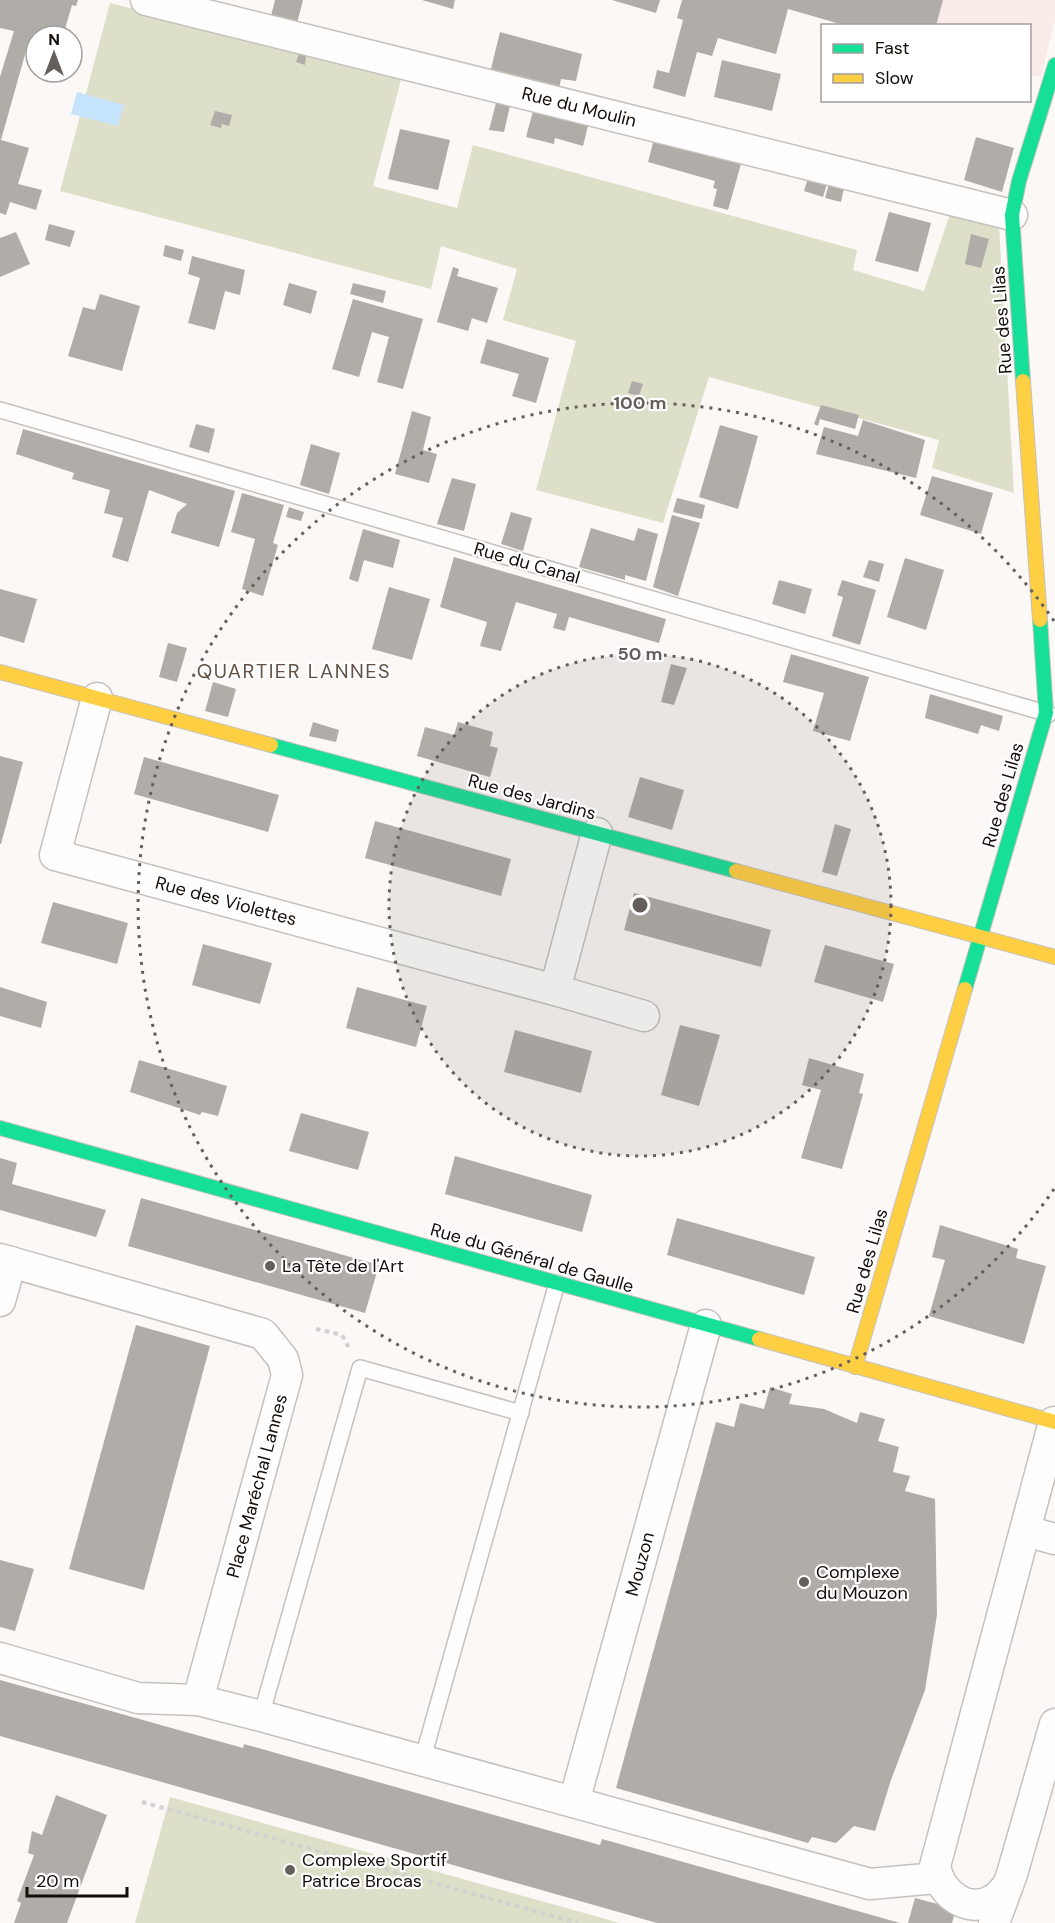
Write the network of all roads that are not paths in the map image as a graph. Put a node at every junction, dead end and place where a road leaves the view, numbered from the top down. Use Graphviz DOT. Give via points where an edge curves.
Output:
graph roads {
  1 [pos="146,0"];
  2 [pos="1055,65"];
  3 [pos="1012,214"];
  4 [pos="0,410"];
  5 [pos="0,672"];
  6 [pos="97,698"];
  7 [pos="1050,714"];
  8 [pos="597,833"];
  9 [pos="981,937"];
  10 [pos="1055,957"];
  11 [pos="555,990"];
  12 [pos="644,1016"];
  13 [pos="0,1128"];
  14 [pos="5,1261"];
  15 [pos="557,1284"];
  16 [pos="0,1301"];
  17 [pos="706,1325"];
  18 [pos="855,1366"];
  19 [pos="520,1413"];
  20 [pos="1055,1422"];
  21 [pos="1026,1532"];
  22 [pos="1055,1539"];
  23 [pos="0,1658"];
  24 [pos="198,1700"];
  25 [pos="261,1716"];
  26 [pos="1055,1724"];
  27 [pos="422,1761"];
  28 [pos="574,1802"];
  29 [pos="937,1878"];
  30 [pos="1008,1885"];
  31 [pos="994,1923"];
  1 -- 3 [label="street, Rue du Moulin"];
  2 -- 3 [label="street, Rue des Lilas"];
  3 -- 7 [label="street, Rue des Lilas"];
  4 -- 7 [label="lane, Rue du Canal"];
  5 -- 6 [label="street, Rue des Jardins"];
  6 -- 8 [label="street, Rue des Jardins"];
  6 -- 11 [label="street, Rue des Violettes" via="55,855"];
  7 -- 9 [label="street, Rue des Lilas"];
  8 -- 9 [label="street, Rue des Jardins"];
  8 -- 11 [label="street"];
  9 -- 10 [label="street, Rue des Jardins"];
  9 -- 18 [label="street, Rue des Lilas"];
  11 -- 12 [label="street, Rue des Violettes"];
  13 -- 15 [label="street, Rue du Général de Gaulle"];
  14 -- 16 [label="street, Place Maréchal Lannes"];
  14 -- 24 [label="street, Place Maréchal Lannes" via="263,1334 283,1359 287,1376"];
  15 -- 17 [label="street, Rue du Général de Gaulle"];
  15 -- 19 [label="lane"];
  17 -- 18 [label="street, Rue du Général de Gaulle"];
  17 -- 28 [label="street, Mouzon"];
  18 -- 20 [label="street, Rue du Général de Gaulle"];
  19 -- 25 [label="lane" via="360,1368"];
  19 -- 27 [label="lane"];
  20 -- 21 [label="street"];
  21 -- 22 [label="street"];
  21 -- 29 [label="street" via="937,1853"];
  23 -- 24 [label="street" via="138,1698"];
  24 -- 25 [label="street"];
  25 -- 27 [label="street"];
  26 -- 30 [label="street"];
  27 -- 28 [label="street"];
  28 -- 29 [label="street" via="870,1884"];
  29 -- 30 [label="street" via="957,1900 978,1904 994,1899"];
  30 -- 31 [label="street"];
}
